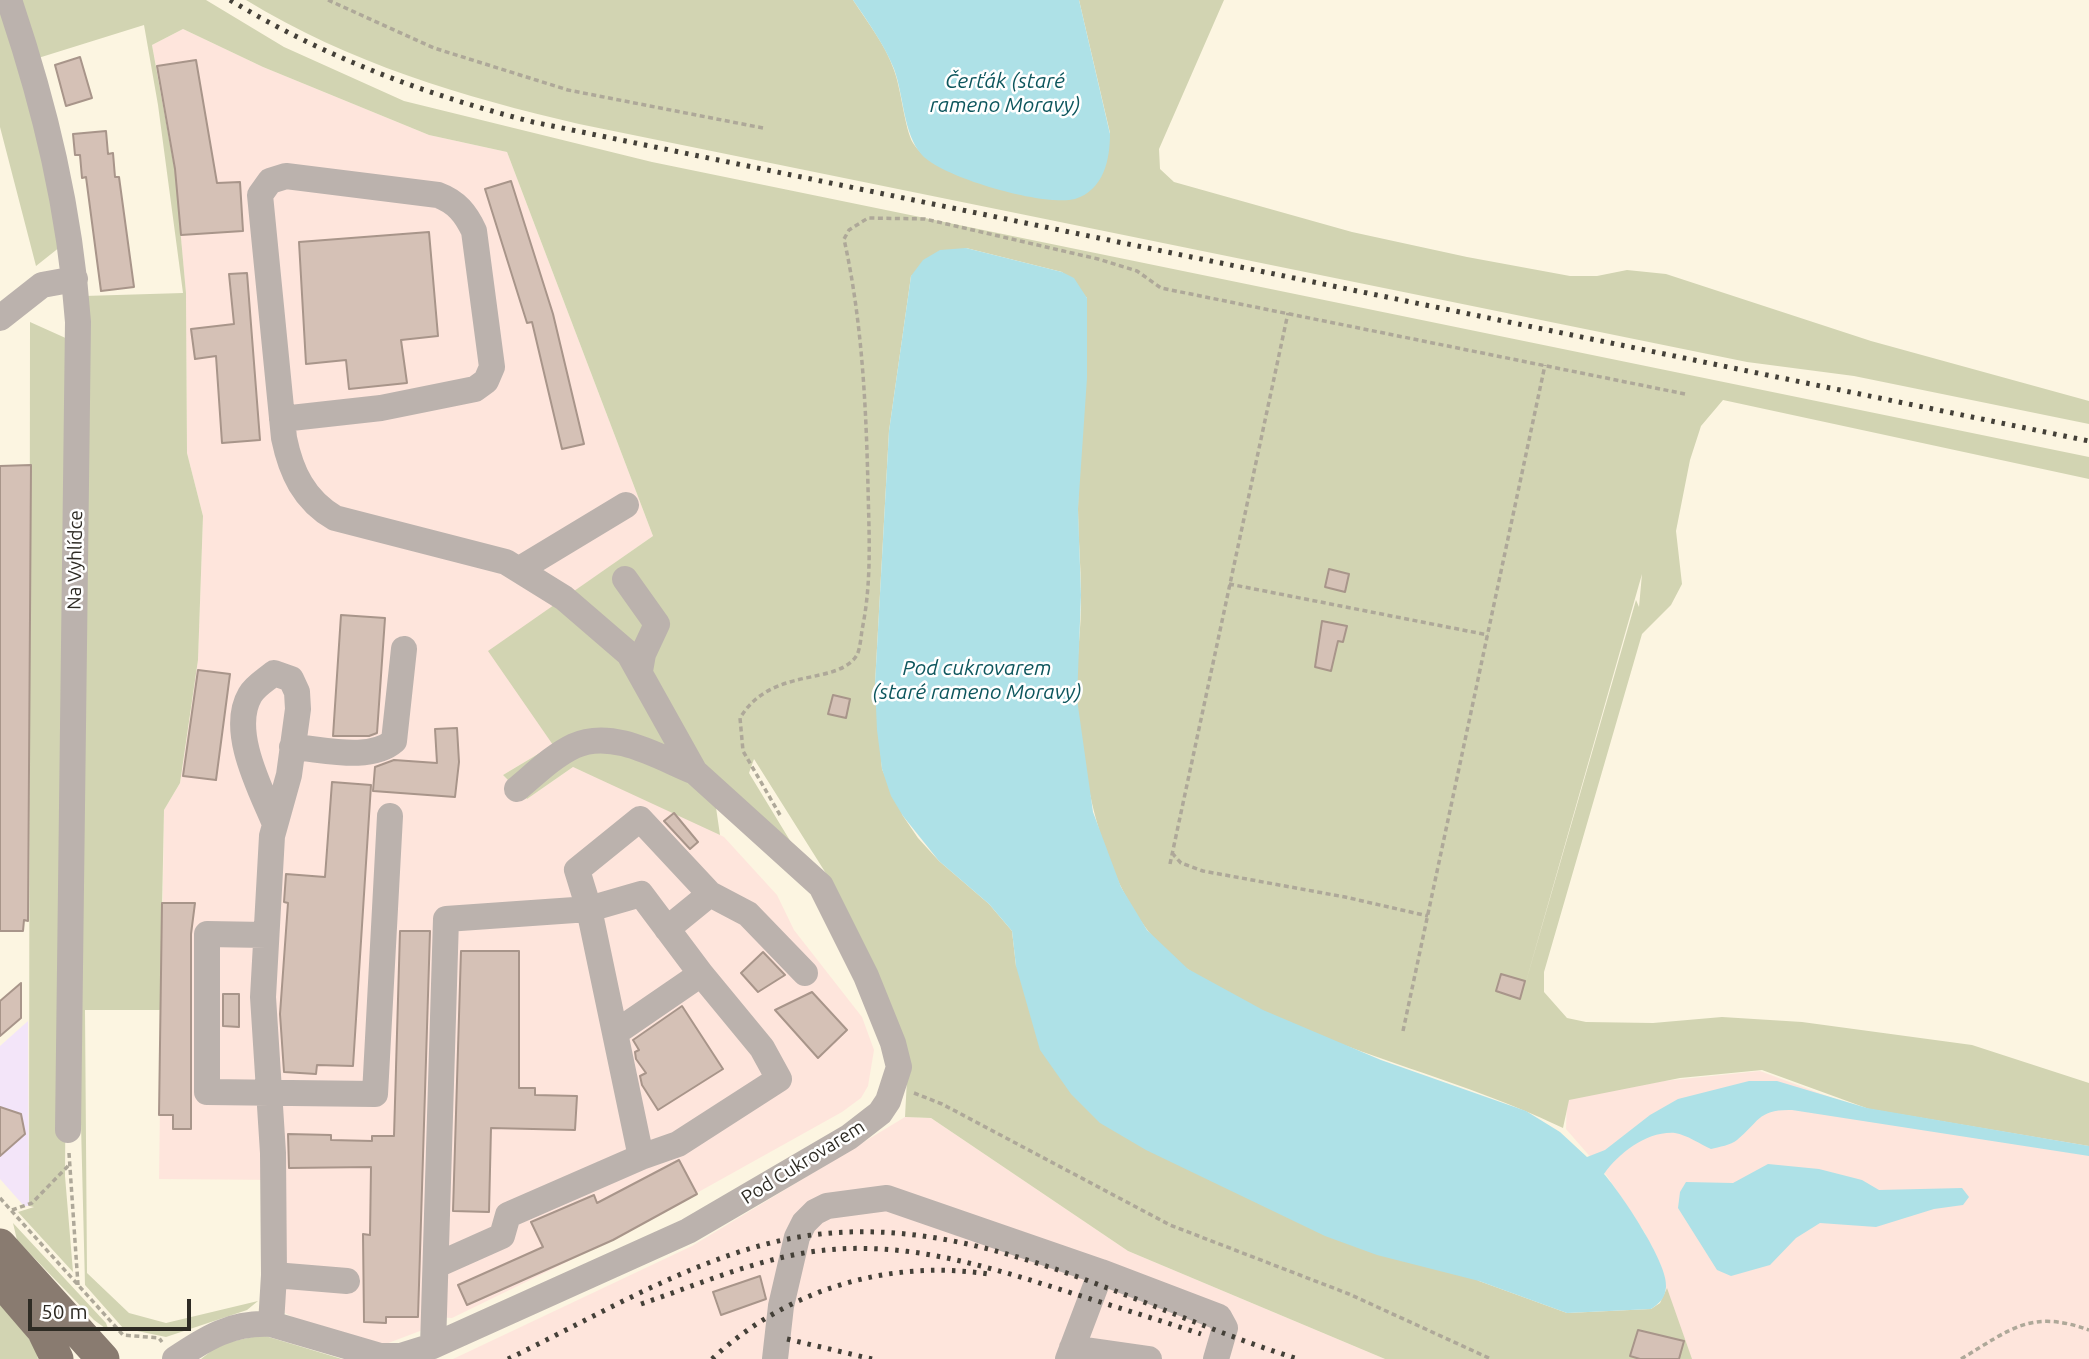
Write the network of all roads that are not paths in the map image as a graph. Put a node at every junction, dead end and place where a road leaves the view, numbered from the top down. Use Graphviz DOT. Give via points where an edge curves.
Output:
graph roads {
  1 [pos="9,0"];
  2 [pos="75,279"];
  3 [pos="0,318"];
  4 [pos="282,419"];
  5 [pos="626,505"];
  6 [pos="520,569"];
  7 [pos="625,579"];
  8 [pos="404,649"];
  9 [pos="640,671"];
  10 [pos="292,747"];
  11 [pos="695,772"];
  12 [pos="516,789"];
  13 [pos="390,816"];
  14 [pos="275,824"];
  15 [pos="710,894"];
  16 [pos="589,909"];
  17 [pos="667,929"];
  18 [pos="266,936"];
  19 [pos="805,973"];
  20 [pos="701,974"];
  21 [pos="615,1032"];
  22 [pos="270,1095"];
  23 [pos="68,1130"];
  24 [pos="641,1157"];
  25 [pos="0,1245"];
  26 [pos="437,1265"];
  27 [pos="1101,1272"];
  28 [pos="274,1275"];
  29 [pos="0,1280"];
  30 [pos="347,1281"];
  31 [pos="271,1324"];
  32 [pos="433,1346"];
  33 [pos="113,1347"];
  34 [pos="1070,1354"];
  35 [pos="370,1356"];
  36 [pos="57,1359"];
  37 [pos="175,1359"];
  38 [pos="775,1359"];
  39 [pos="1149,1359"];
  40 [pos="1216,1359"];
  1 -- 2 [label="street, Na Vyhlídce" via="60,174"];
  2 -- 3 [label="street" via="42,285"];
  2 -- 23 [label="street, Na Vyhlídce"];
  4 -- 4 [label="street" via="381,408 475,390 486,381 491,359 474,231 466,215 449,199 286,176 264,187 260,195"];
  4 -- 6 [label="street" via="295,476 335,519 478,553"];
  5 -- 6 [label="street"];
  6 -- 9 [label="street" via="564,598"];
  7 -- 9 [label="street" via="657,624"];
  8 -- 10 [label="street" via="394,741 383,750 366,752"];
  9 -- 11 [label="street"];
  10 -- 14 [label="street"];
  10 -- 14 [label="street" via="297,692 290,679 274,674 249,696 243,723 248,759"];
  11 -- 12 [label="street" via="621,743 593,741 562,753"];
  11 -- 32 [label="street, Pod Cukrovarem" via="821,886 893,1043 899,1067 896,1086 880,1113 849,1137 688,1231"];
  13 -- 22 [label="street" via="375,1094"];
  14 -- 18 [label="street"];
  15 -- 16 [label="street" via="640,819 577,870"];
  15 -- 17 [label="street"];
  15 -- 19 [label="street" via="748,914"];
  16 -- 17 [label="street" via="641,894"];
  16 -- 21 [label="street"];
  16 -- 26 [label="street" via="446,919"];
  17 -- 20 [label="street"];
  18 -- 22 [label="street" via="263,997"];
  18 -- 22 [label="street" via="207,934 207,1092"];
  20 -- 21 [label="street"];
  20 -- 24 [label="street" via="762,1048 779,1079 678,1144"];
  21 -- 24 [label="street"];
  22 -- 28 [label="street"];
  24 -- 26 [label="street" via="508,1215 502,1236"];
  25 -- 33 [label="main road"];
  26 -- 32 [label="street"];
  27 -- 34 [label="street"];
  27 -- 38 [label="street" via="887,1198 827,1206 804,1223 797,1237 781,1306"];
  27 -- 40 [label="street" via="1219,1317 1225,1328"];
  28 -- 30 [label="street"];
  28 -- 31 [label="street"];
  29 -- 36 [label="main road" via="43,1330"];
  31 -- 35 [label="street, Pod Cukrovarem"];
  31 -- 37 [label="street, Pod Cukrovarem" via="228,1328"];
  32 -- 35 [label="street, Pod Cukrovarem" via="401,1356"];
  34 -- 39 [label="street"];
}
